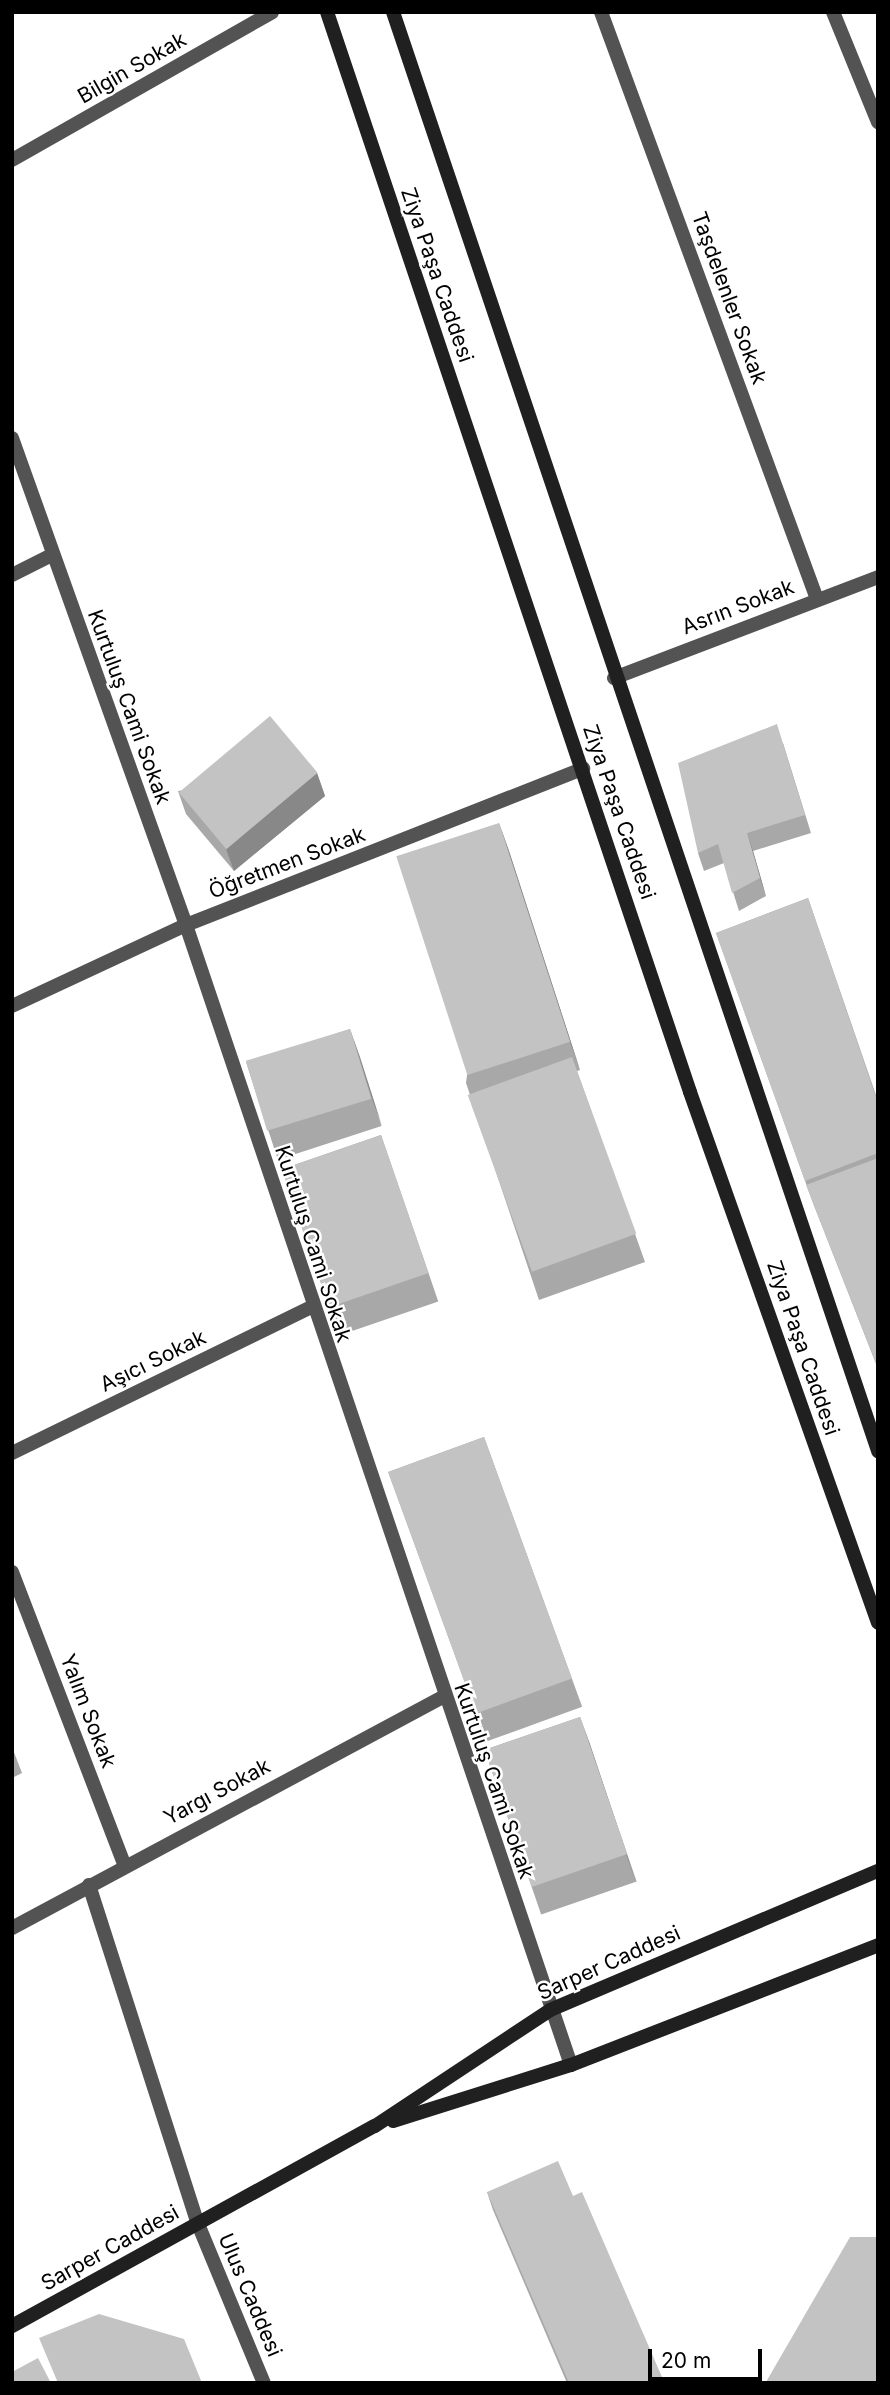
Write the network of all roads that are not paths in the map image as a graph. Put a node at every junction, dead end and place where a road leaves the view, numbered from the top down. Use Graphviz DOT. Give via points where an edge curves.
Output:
graph roads {
  1 [pos="272,12"];
  2 [pos="327,12"];
  3 [pos="393,12"];
  4 [pos="601,12"];
  5 [pos="833,12"];
  6 [pos="878,122"];
  7 [pos="12,160"];
  8 [pos="12,438"];
  9 [pos="52,555"];
  10 [pos="12,575"];
  11 [pos="878,577"];
  12 [pos="817,599"];
  13 [pos="614,678"];
  14 [pos="583,769"];
  15 [pos="186,925"];
  16 [pos="12,1006"];
  17 [pos="312,1307"];
  18 [pos="878,1451"];
  19 [pos="12,1453"];
  20 [pos="12,1572"];
  21 [pos="878,1623"];
  22 [pos="443,1697"];
  23 [pos="124,1864"];
  24 [pos="878,1871"];
  25 [pos="89,1885"];
  26 [pos="12,1928"];
  27 [pos="878,1945"];
  28 [pos="550,2010"];
  29 [pos="571,2065"];
  30 [pos="375,2126"];
  31 [pos="198,2224"];
  32 [pos="12,2326"];
  33 [pos="264,2383"];
  1 -- 7 [label="street, Bilgin Sokak"];
  2 -- 14 [label="main road, Ziya Paşa Caddesi"];
  3 -- 13 [label="main road, Ziya Paşa Caddesi"];
  4 -- 12 [label="street, Taşdelenler Sokak"];
  5 -- 6 [label="street"];
  8 -- 9 [label="street, Kurtuluş Cami Sokak"];
  9 -- 10 [label="street"];
  9 -- 15 [label="street, Kurtuluş Cami Sokak"];
  11 -- 12 [label="street, Asrın Sokak"];
  12 -- 13 [label="street, Asrın Sokak"];
  13 -- 18 [label="main road, Ziya Paşa Caddesi"];
  14 -- 15 [label="street, Öğretmen Sokak"];
  14 -- 21 [label="main road, Ziya Paşa Caddesi"];
  15 -- 16 [label="street, Öğretmen Sokak"];
  15 -- 17 [label="street, Kurtuluş Cami Sokak"];
  17 -- 19 [label="street, Aşıcı Sokak"];
  17 -- 22 [label="street, Kurtuluş Cami Sokak"];
  20 -- 23 [label="street, Yalım Sokak"];
  22 -- 23 [label="street, Yargı Sokak"];
  22 -- 28 [label="street, Kurtuluş Cami Sokak"];
  23 -- 25 [label="street, Yargı Sokak"];
  24 -- 28 [label="main road, Sarper Caddesi"];
  25 -- 26 [label="street, Yargı Sokak"];
  25 -- 31 [label="street, Ulus Caddesi"];
  27 -- 29 [label="main road, Sarper Caddesi"];
  28 -- 29 [label="street, Kurtuluş Cami Sokak"];
  28 -- 30 [label="main road, Sarper Caddesi"];
  29 -- 30 [label="main road, Sarper Caddesi"];
  30 -- 31 [label="main road, Sarper Caddesi"];
  31 -- 32 [label="main road, Sarper Caddesi"];
  31 -- 33 [label="street, Ulus Caddesi"];
}
